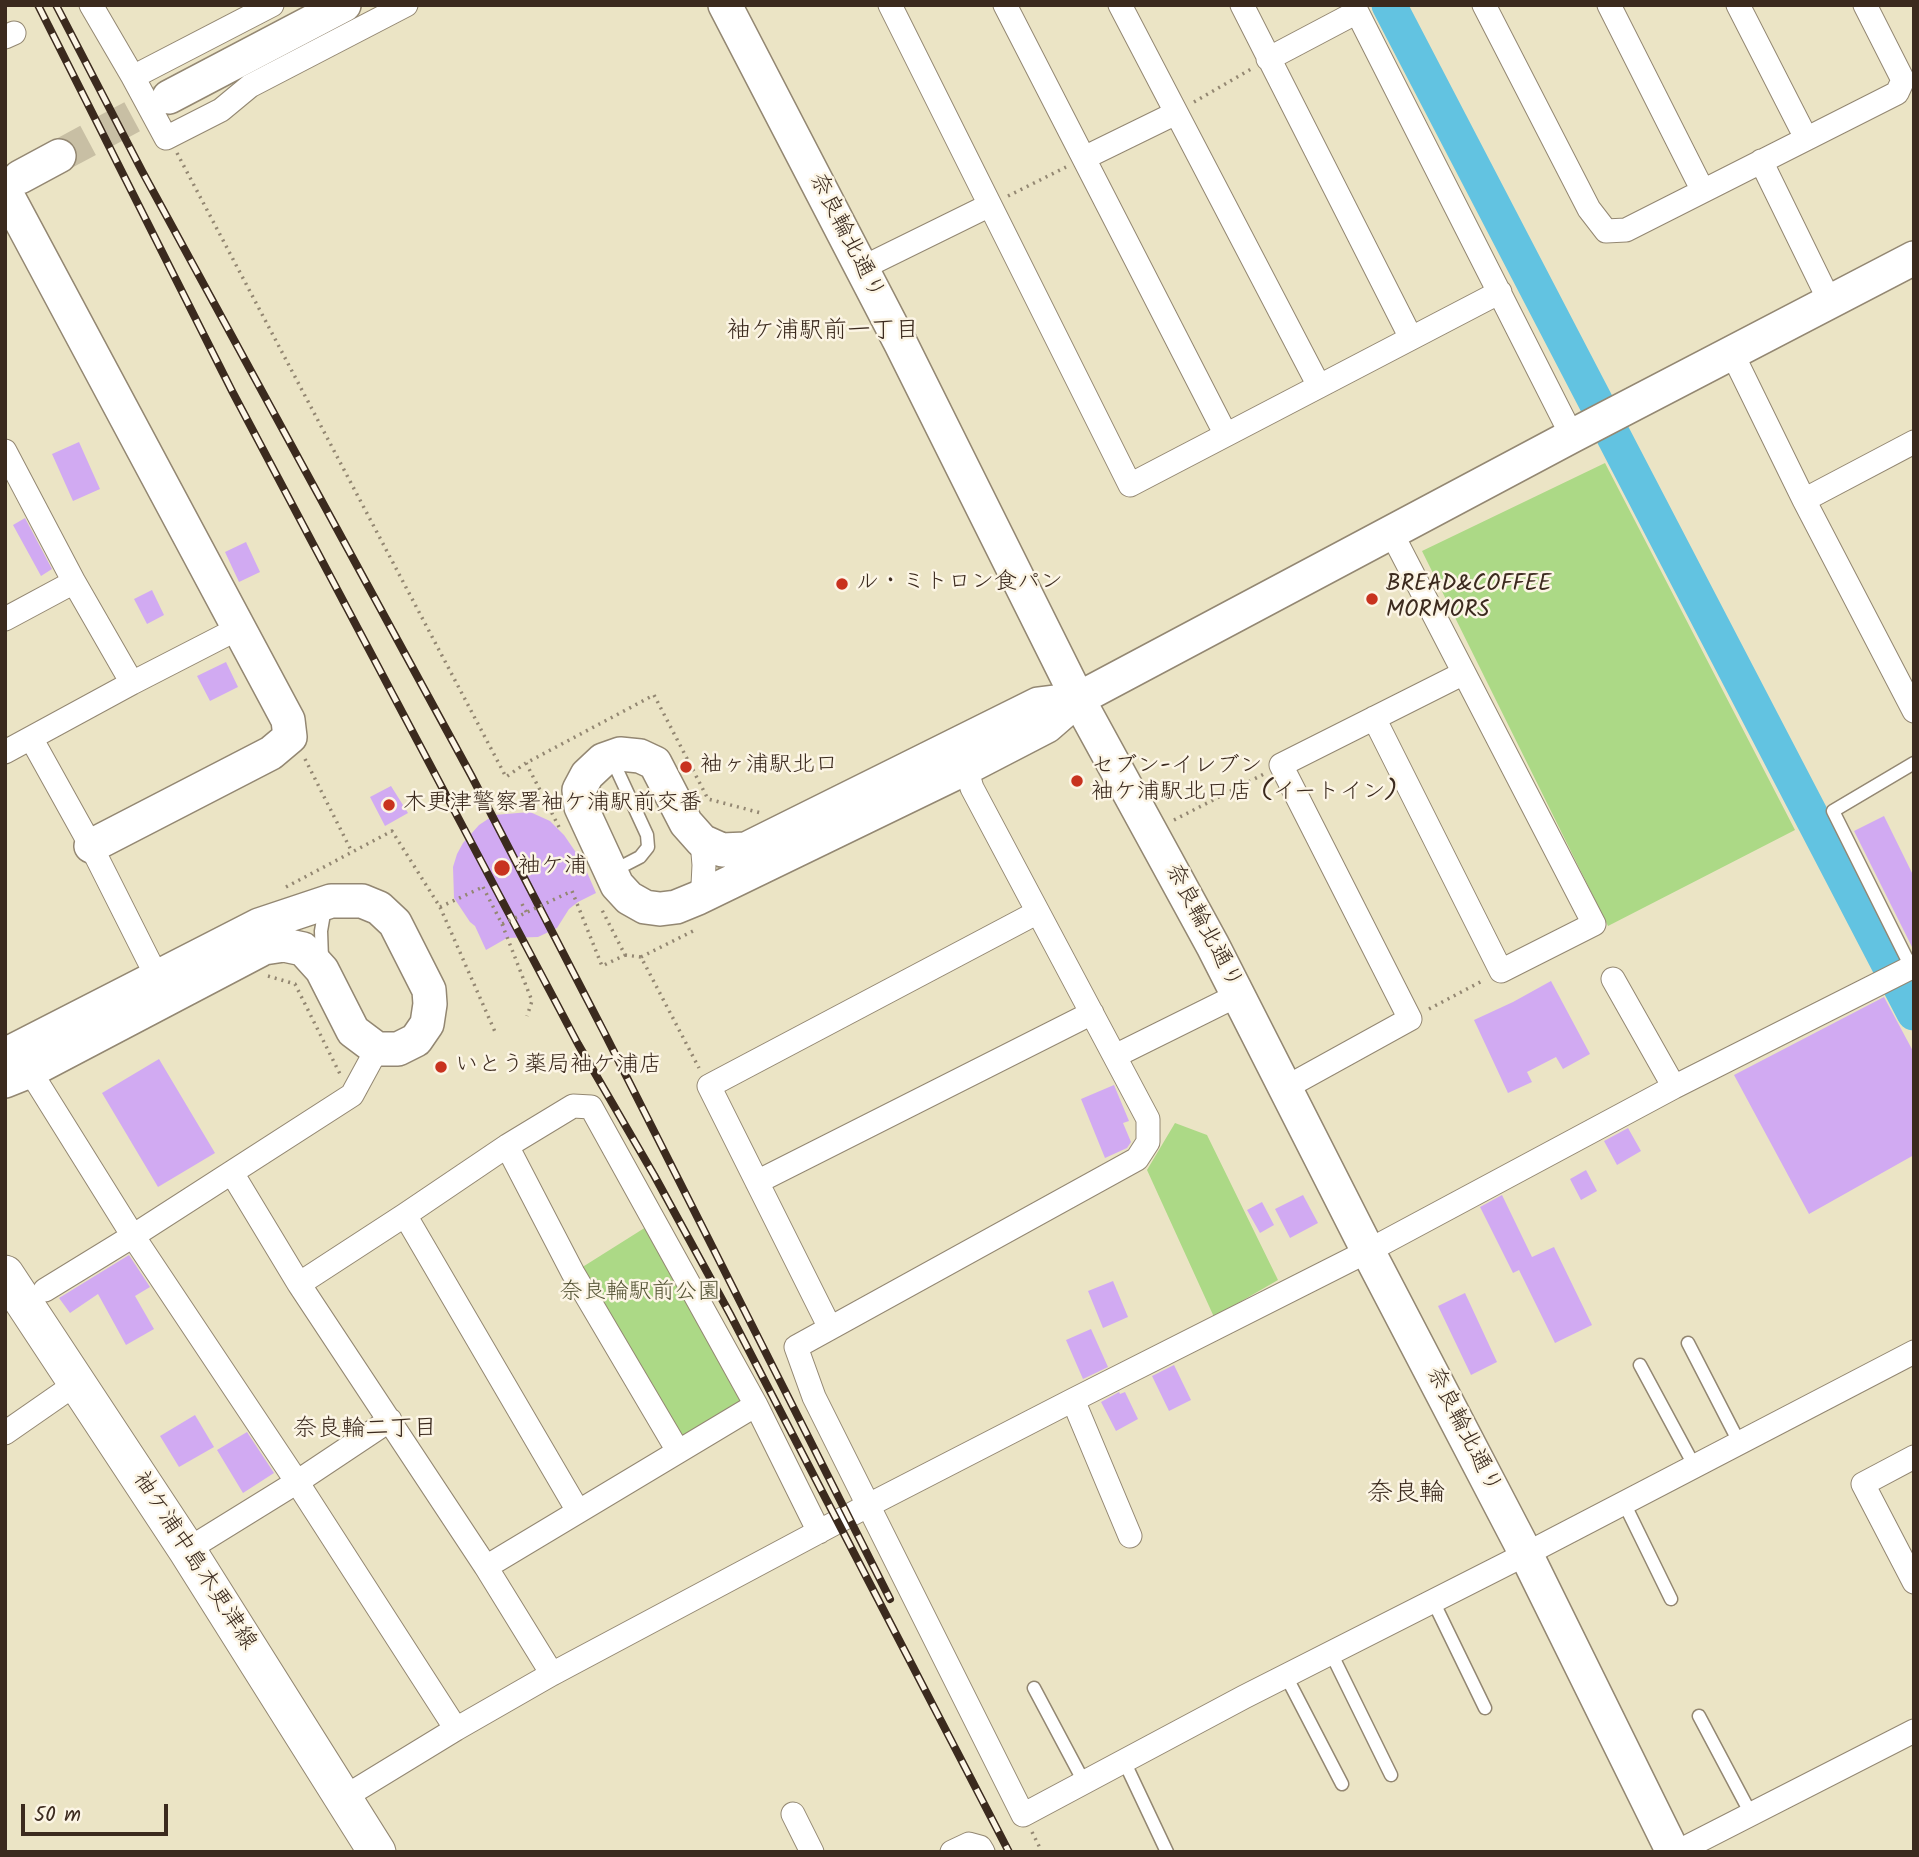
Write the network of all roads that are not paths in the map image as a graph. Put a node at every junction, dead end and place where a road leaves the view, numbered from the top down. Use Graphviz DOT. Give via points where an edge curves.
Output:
graph roads {
  1 [pos="91,5"];
  2 [pos="272,5"];
  3 [pos="344,5"];
  4 [pos="406,5"];
  5 [pos="725,5"];
  6 [pos="890,5"];
  7 [pos="1005,5"];
  8 [pos="1120,5"];
  9 [pos="1242,5"];
  10 [pos="1484,5"];
  11 [pos="1609,5"];
  12 [pos="1738,5"];
  13 [pos="1866,5"];
  14 [pos="1268,59"];
  15 [pos="133,77"];
  16 [pos="169,97"];
  17 [pos="1176,113"];
  18 [pos="1806,138"];
  19 [pos="59,156"];
  20 [pos="1084,158"];
  21 [pos="1761,161"];
  22 [pos="1703,191"];
  23 [pos="12,201"];
  24 [pos="990,205"];
  25 [pos="1914,258"];
  26 [pos="862,268"];
  27 [pos="1500,292"];
  28 [pos="1830,302"];
  29 [pos="1411,338"];
  30 [pos="1732,353"];
  31 [pos="1319,386"];
  32 [pos="1226,435"];
  33 [pos="1572,436"];
  34 [pos="1914,442"];
  35 [pos="5,451"];
  36 [pos="1804,500"];
  37 [pos="1391,532"];
  38 [pos="74,582"];
  39 [pos="5,619"];
  40 [pos="239,628"];
  41 [pos="1464,673"];
  42 [pos="132,683"];
  43 [pos="1078,699"];
  44 [pos="1914,711"];
  45 [pos="1374,718"];
  46 [pos="31,738"];
  47 [pos="5,752"];
  48 [pos="603,760"];
  49 [pos="1914,763"];
  50 [pos="966,768"];
  51 [pos="702,841"];
  52 [pos="91,846"];
  53 [pos="611,872"];
  54 [pos="698,898"];
  55 [pos="327,902"];
  56 [pos="1038,912"];
  57 [pos="1912,966"];
  58 [pos="322,970"];
  59 [pos="1613,979"];
  60 [pos="162,987"];
  61 [pos="1238,995"];
  62 [pos="1092,1013"];
  63 [pos="377,1049"];
  64 [pos="1115,1056"];
  65 [pos="12,1058"];
  66 [pos="1674,1087"];
  67 [pos="1285,1088"];
  68 [pos="507,1146"];
  69 [pos="232,1173"];
  70 [pos="757,1182"];
  71 [pos="405,1215"];
  72 [pos="133,1236"];
  73 [pos="1368,1251"];
  74 [pos="5,1274"];
  75 [pos="299,1284"];
  76 [pos="45,1290"];
  77 [pos="830,1328"];
  78 [pos="1688,1343"];
  79 [pos="1914,1352"];
  80 [pos="1640,1366"];
  81 [pos="77,1383"];
  82 [pos="1073,1400"];
  83 [pos="756,1405"];
  84 [pos="390,1420"];
  85 [pos="5,1433"];
  86 [pos="1740,1444"];
  87 [pos="677,1451"];
  88 [pos="1914,1457"];
  89 [pos="1695,1467"];
  90 [pos="297,1482"];
  91 [pos="1624,1503"];
  92 [pos="867,1506"];
  93 [pos="578,1511"];
  94 [pos="819,1532"];
  95 [pos="1130,1536"];
  96 [pos="187,1550"];
  97 [pos="1526,1554"];
  98 [pos="486,1567"];
  99 [pos="1914,1582"];
  100 [pos="1671,1599"];
  101 [pos="1433,1601"];
  102 [pos="1331,1653"];
  103 [pos="552,1674"];
  104 [pos="1286,1676"];
  105 [pos="1034,1688"];
  106 [pos="1485,1708"];
  107 [pos="1699,1716"];
  108 [pos="456,1729"];
  109 [pos="1914,1731"];
  110 [pos="1124,1761"];
  111 [pos="1391,1775"];
  112 [pos="1084,1782"];
  113 [pos="1342,1784"];
  114 [pos="343,1798"];
  115 [pos="793,1814"];
  116 [pos="1751,1814"];
  117 [pos="377,1852"];
  118 [pos="812,1852"];
  119 [pos="952,1852"];
  120 [pos="983,1852"];
  121 [pos="1167,1852"];
  122 [pos="1675,1852"];
  1 -- 15 [label="street"];
  2 -- 15 [label="street"];
  3 -- 16 [label="street"];
  4 -- 15 [label="street" via="250,86 221,110 166,138"];
  5 -- 26 [label="street, 奈良輪北通り"];
  6 -- 24 [label="street"];
  7 -- 20 [label="street"];
  8 -- 17 [label="street"];
  9 -- 14 [label="street"];
  10 -- 22 [label="street" via="1589,209 1606,231 1626,230"];
  11 -- 22 [label="street"];
  12 -- 18 [label="street"];
  13 -- 18 [label="street" via="1903,80 1897,93"];
  14 -- 27 [label="street" via="1357,12"];
  14 -- 29 [label="street"];
  17 -- 20 [label="street"];
  17 -- 31 [label="street"];
  18 -- 21 [label="street"];
  19 -- 23 [label="street"];
  20 -- 32 [label="street"];
  21 -- 22 [label="street"];
  21 -- 28 [label="street"];
  23 -- 40 [label="street"];
  24 -- 26 [label="street"];
  24 -- 32 [label="street" via="1130,485"];
  25 -- 28 [label="street"];
  26 -- 43 [label="street, 奈良輪北通り"];
  27 -- 29 [label="street"];
  27 -- 33 [label="street"];
  28 -- 30 [label="street"];
  29 -- 31 [label="street"];
  30 -- 33 [label="street"];
  30 -- 36 [label="street"];
  31 -- 32 [label="street"];
  33 -- 37 [label="street"];
  34 -- 36 [label="street"];
  35 -- 38 [label="street"];
  36 -- 44 [label="street"];
  37 -- 41 [label="street"];
  37 -- 43 [label="street"];
  38 -- 39 [label="street"];
  38 -- 42 [label="street"];
  40 -- 42 [label="street"];
  40 -- 52 [label="street" via="288,720 290,737 271,753"];
  41 -- 45 [label="street"];
  41 -- 45 [label="street" via="1594,924 1501,971"];
  42 -- 46 [label="street"];
  43 -- 50 [label="street" via="1047,726"];
  43 -- 51 [label="street" via="1038,704 746,849 722,850"];
  43 -- 61 [label="street, 奈良輪北通り"];
  45 -- 67 [label="street" via="1281,765 1410,1019"];
  46 -- 47 [label="street"];
  46 -- 52 [label="street"];
  48 -- 51 [label="street" via="620,754 655,763 686,823"];
  48 -- 53 [label="street" via="579,790 581,807"];
  48 -- 53 [label="lane" via="617,770 647,835 648,847 640,858"];
  49 -- 57 [label="lane" via="1833,811"];
  50 -- 54 [label="street"];
  50 -- 56 [label="street" via="972,788"];
  51 -- 54 [label="street" via="703,885"];
  52 -- 60 [label="street"];
  53 -- 54 [label="street" via="629,898 645,907 676,907"];
  55 -- 58 [label="lane" via="321,931"];
  55 -- 60 [label="street" via="259,925"];
  55 -- 63 [label="street" via="362,901 379,908 395,923 429,990 427,1024 416,1040 398,1049"];
  56 -- 62 [label="street"];
  56 -- 70 [label="street" via="709,1086"];
  57 -- 66 [label="street"];
  58 -- 60 [label="street" via="303,949 284,945 264,948"];
  58 -- 63 [label="street" via="353,1031"];
  59 -- 66 [label="street"];
  60 -- 65 [label="street"];
  61 -- 64 [label="street"];
  61 -- 67 [label="street, 奈良輪北通り"];
  62 -- 64 [label="street"];
  62 -- 70 [label="street"];
  63 -- 69 [label="street" via="352,1095"];
  64 -- 77 [label="street" via="1148,1119 1148,1142 1137,1159"];
  65 -- 72 [label="street"];
  66 -- 73 [label="street"];
  67 -- 73 [label="street, 奈良輪北通り"];
  68 -- 71 [label="street"];
  68 -- 83 [label="street" via="573,1106 591,1107"];
  68 -- 87 [label="street" via="573,1273"];
  69 -- 72 [label="street"];
  69 -- 75 [label="street"];
  70 -- 77 [label="street"];
  71 -- 75 [label="street"];
  71 -- 93 [label="street"];
  72 -- 76 [label="street"];
  72 -- 90 [label="street"];
  73 -- 82 [label="street"];
  73 -- 97 [label="street, 奈良輪北通り"];
  74 -- 81 [label="main road, 袖ケ浦中島木更津線"];
  75 -- 84 [label="street"];
  77 -- 92 [label="street" via="796,1347 814,1397"];
  78 -- 86 [label="lane"];
  79 -- 86 [label="street"];
  80 -- 89 [label="lane"];
  81 -- 85 [label="street"];
  81 -- 96 [label="main road, 袖ケ浦中島木更津線"];
  82 -- 92 [label="street"];
  82 -- 95 [label="street"];
  83 -- 87 [label="street"];
  83 -- 94 [label="street"];
  84 -- 90 [label="street"];
  84 -- 98 [label="street"];
  86 -- 89 [label="street"];
  87 -- 93 [label="street"];
  88 -- 99 [label="street" via="1863,1484"];
  89 -- 91 [label="street"];
  90 -- 96 [label="street"];
  90 -- 108 [label="street"];
  91 -- 97 [label="street"];
  91 -- 100 [label="lane"];
  92 -- 94 [label="street"];
  92 -- 112 [label="street" via="1023,1815"];
  93 -- 98 [label="street"];
  94 -- 103 [label="street"];
  96 -- 114 [label="main road, 袖ケ浦中島木更津線"];
  97 -- 101 [label="street"];
  97 -- 122 [label="street, 奈良輪北通り"];
  98 -- 103 [label="street"];
  101 -- 102 [label="street"];
  101 -- 106 [label="lane"];
  102 -- 104 [label="street"];
  102 -- 111 [label="lane"];
  103 -- 108 [label="street"];
  104 -- 110 [label="street"];
  104 -- 113 [label="lane"];
  105 -- 112 [label="lane"];
  107 -- 116 [label="lane"];
  108 -- 114 [label="street"];
  109 -- 116 [label="street"];
  110 -- 112 [label="street"];
  110 -- 121 [label="lane"];
  114 -- 117 [label="main road, 袖ケ浦中島木更津線"];
  115 -- 118 [label="street"];
  116 -- 122 [label="street"];
  119 -- 120 [label="street" via="969,1844"];
}
